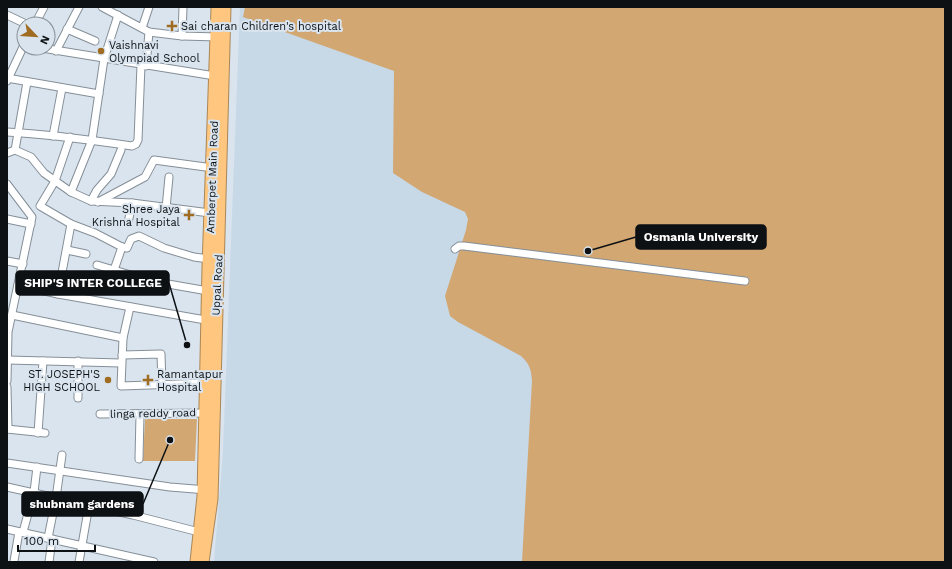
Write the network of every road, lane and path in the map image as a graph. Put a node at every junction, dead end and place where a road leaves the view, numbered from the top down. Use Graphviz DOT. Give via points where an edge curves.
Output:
graph roads {
  1 [pos="44,7"];
  2 [pos="79,7"];
  3 [pos="102,7"];
  4 [pos="148,7"];
  5 [pos="183,7"];
  6 [pos="217,7"];
  7 [pos="225,7"];
  8 [pos="118,15"];
  9 [pos="39,16"];
  10 [pos="142,28"];
  11 [pos="67,29"];
  12 [pos="149,32"];
  13 [pos="182,36"];
  14 [pos="220,37"];
  15 [pos="95,40"];
  16 [pos="56,50"];
  17 [pos="18,56"];
  18 [pos="104,59"];
  19 [pos="143,65"];
  20 [pos="215,76"];
  21 [pos="7,79"];
  22 [pos="27,82"];
  23 [pos="62,88"];
  24 [pos="99,94"];
  25 [pos="7,132"];
  26 [pos="18,132"];
  27 [pos="53,136"];
  28 [pos="70,137"];
  29 [pos="92,140"];
  30 [pos="15,150"];
  31 [pos="121,150"];
  32 [pos="7,153"];
  33 [pos="213,168"];
  34 [pos="169,177"];
  35 [pos="56,181"];
  36 [pos="7,184"];
  37 [pos="72,192"];
  38 [pos="95,201"];
  39 [pos="132,203"];
  40 [pos="166,208"];
  41 [pos="210,213"];
  42 [pos="7,219"];
  43 [pos="128,223"];
  44 [pos="30,224"];
  45 [pos="71,224"];
  46 [pos="122,247"];
  47 [pos="455,249"];
  48 [pos="67,250"];
  49 [pos="86,254"];
  50 [pos="208,259"];
  51 [pos="7,261"];
  52 [pos="22,264"];
  53 [pos="97,265"];
  54 [pos="114,270"];
  55 [pos="745,281"];
  56 [pos="18,286"];
  57 [pos="208,290"];
  58 [pos="58,294"];
  59 [pos="10,303"];
  60 [pos="130,307"];
  61 [pos="12,315"];
  62 [pos="211,321"];
  63 [pos="7,332"];
  64 [pos="123,338"];
  65 [pos="122,355"];
  66 [pos="8,360"];
  67 [pos="43,361"];
  68 [pos="78,361"];
  69 [pos="121,363"];
  70 [pos="7,381"];
  71 [pos="207,383"];
  72 [pos="162,384"];
  73 [pos="7,387"];
  74 [pos="78,398"];
  75 [pos="206,413"];
  76 [pos="100,414"];
  77 [pos="140,414"];
  78 [pos="7,429"];
  79 [pos="62,455"];
  80 [pos="139,458"];
  81 [pos="7,463"];
  82 [pos="37,467"];
  83 [pos="59,470"];
  84 [pos="7,487"];
  85 [pos="208,490"];
  86 [pos="34,492"];
  87 [pos="56,498"];
  88 [pos="89,506"];
  89 [pos="7,529"];
  90 [pos="21,532"];
  91 [pos="199,532"];
  92 [pos="50,538"];
  93 [pos="82,545"];
  94 [pos="14,560"];
  95 [pos="49,562"];
  96 [pos="79,562"];
  97 [pos="154,562"];
  98 [pos="196,562"];
  99 [pos="203,562"];
  1 -- 9 [label="street"];
  2 -- 11 [label="street"];
  3 -- 8 [label="street"];
  4 -- 10 [label="street"];
  5 -- 13 [label="street"];
  6 -- 14 [label="highway, Amberpet Main Road"];
  7 -- 14 [label="highway, Uppal Road"];
  8 -- 10 [label="street"];
  8 -- 18 [label="street"];
  10 -- 12 [label="street"];
  11 -- 15 [label="street"];
  11 -- 16 [label="street"];
  12 -- 13 [label="street"];
  12 -- 19 [label="street"];
  13 -- 14 [label="street"];
  14 -- 20 [label="highway, Amberpet Main Road"];
  14 -- 62 [label="highway, Uppal Road" via="222,179"];
  16 -- 18 [label="street"];
  17 -- 21 [label="street"];
  18 -- 19 [label="street"];
  18 -- 24 [label="street"];
  19 -- 20 [label="street"];
  19 -- 29 [label="street" via="136,144 132,146"];
  20 -- 33 [label="highway, Amberpet Main Road"];
  21 -- 22 [label="street"];
  22 -- 23 [label="street"];
  22 -- 26 [label="street"];
  23 -- 24 [label="street"];
  23 -- 27 [label="street"];
  24 -- 29 [label="street"];
  25 -- 26 [label="street"];
  26 -- 27 [label="street"];
  26 -- 30 [label="street"];
  27 -- 28 [label="street"];
  28 -- 29 [label="street"];
  28 -- 35 [label="street"];
  29 -- 37 [label="street"];
  30 -- 32 [label="street"];
  30 -- 35 [label="street" via="31,157 44,173"];
  31 -- 38 [label="street" via="114,170 97,189"];
  33 -- 38 [label="street" via="154,160 148,174 143,178"];
  33 -- 41 [label="highway, Amberpet Main Road"];
  34 -- 40 [label="street"];
  35 -- 37 [label="street"];
  35 -- 45 [label="street" via="40,206"];
  36 -- 44 [label="street" via="29,211 32,217"];
  37 -- 38 [label="street"];
  38 -- 39 [label="street"];
  39 -- 40 [label="street"];
  39 -- 43 [label="street"];
  40 -- 41 [label="street"];
  41 -- 50 [label="highway, Amberpet Main Road"];
  42 -- 44 [label="street"];
  44 -- 52 [label="street"];
  45 -- 46 [label="street" via="95,232"];
  45 -- 48 [label="street"];
  46 -- 50 [label="street" via="127,248 131,239 139,236 164,248"];
  46 -- 54 [label="street"];
  47 -- 55 [label="street" via="464,246"];
  48 -- 49 [label="street"];
  48 -- 58 [label="street"];
  50 -- 57 [label="highway, Amberpet Main Road"];
  51 -- 52 [label="street"];
  52 -- 56 [label="street"];
  53 -- 54 [label="street"];
  54 -- 57 [label="street" via="151,281"];
  56 -- 58 [label="street"];
  56 -- 59 [label="street"];
  57 -- 62 [label="highway, Amberpet Main Road"];
  58 -- 60 [label="street"];
  59 -- 61 [label="street"];
  60 -- 62 [label="street"];
  60 -- 64 [label="street"];
  61 -- 63 [label="street"];
  61 -- 64 [label="street"];
  62 -- 71 [label="highway, Amberpet Main Road"];
  62 -- 85 [label="highway, Uppal Road"];
  63 -- 66 [label="street"];
  64 -- 65 [label="street"];
  65 -- 69 [label="street"];
  65 -- 72 [label="street" via="161,354"];
  66 -- 67 [label="street"];
  66 -- 70 [label="street"];
  67 -- 68 [label="street"];
  67 -- 78 [label="street" via="42,433"];
  68 -- 69 [label="street"];
  68 -- 74 [label="street"];
  69 -- 72 [label="street" via="121,386"];
  71 -- 72 [label="street"];
  71 -- 75 [label="highway, Amberpet Main Road"];
  73 -- 78 [label="street"];
  75 -- 77 [label="street, linga reddy road"];
  75 -- 85 [label="highway, Amberpet Main Road"];
  76 -- 77 [label="street, linga reddy road"];
  77 -- 80 [label="street"];
  79 -- 83 [label="street"];
  81 -- 82 [label="street"];
  82 -- 83 [label="street"];
  82 -- 86 [label="street"];
  83 -- 85 [label="street" via="170,488"];
  83 -- 87 [label="street"];
  84 -- 86 [label="street"];
  85 -- 91 [label="highway, Amberpet Main Road"];
  85 -- 99 [label="highway, Uppal Road"];
  86 -- 87 [label="street"];
  86 -- 90 [label="street"];
  87 -- 88 [label="street"];
  87 -- 92 [label="street"];
  88 -- 91 [label="street"];
  88 -- 93 [label="street"];
  89 -- 90 [label="street"];
  90 -- 92 [label="street"];
  90 -- 94 [label="street"];
  91 -- 98 [label="highway, Amberpet Main Road"];
  92 -- 93 [label="street"];
  92 -- 95 [label="street"];
  93 -- 96 [label="street"];
  93 -- 97 [label="street"];
}
